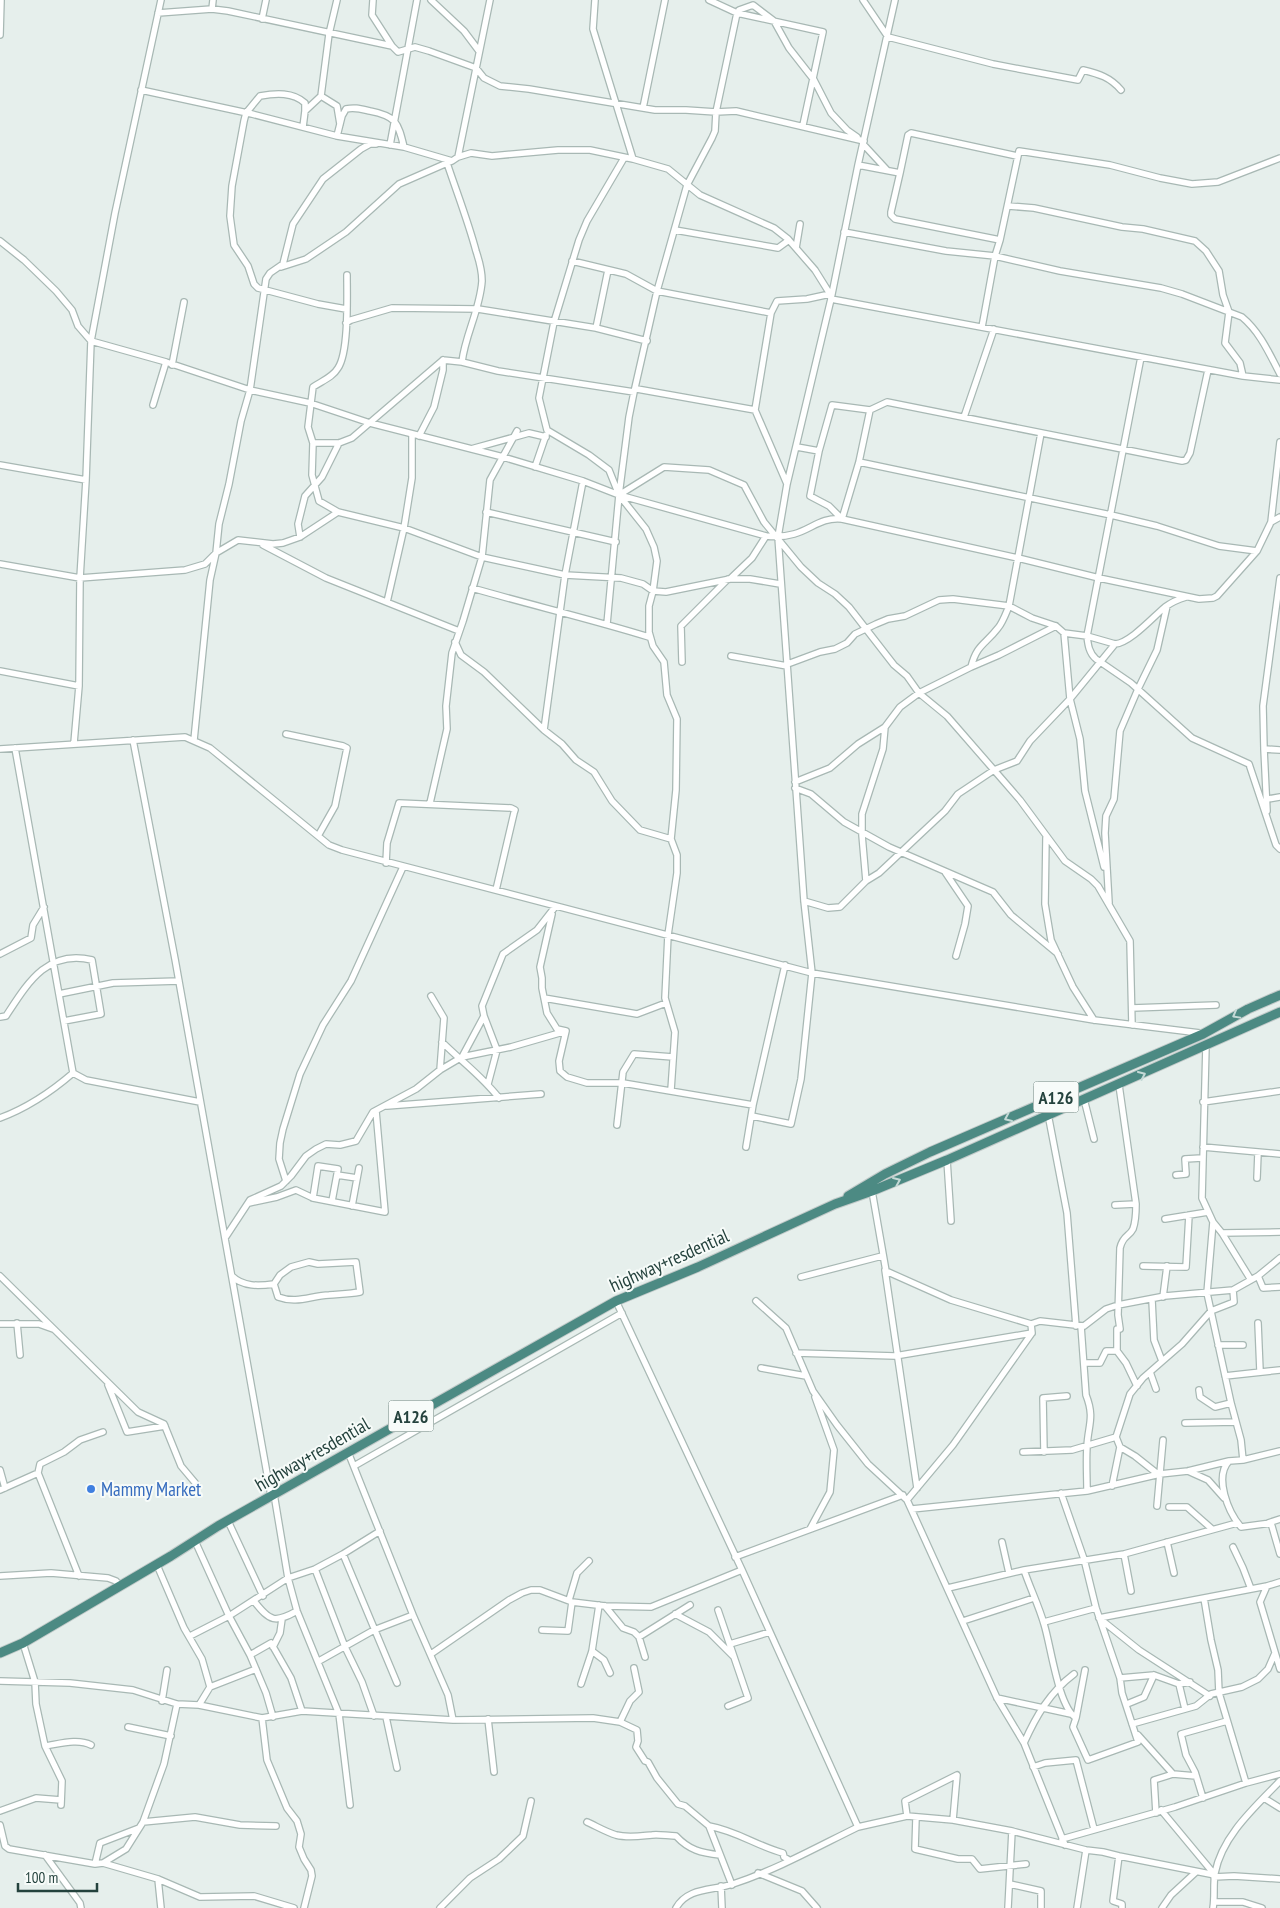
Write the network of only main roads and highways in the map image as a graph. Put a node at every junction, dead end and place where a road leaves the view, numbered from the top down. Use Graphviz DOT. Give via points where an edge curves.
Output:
graph roads {
  1 [pos="1280,995"];
  2 [pos="1280,1012"];
  3 [pos="835,1204"];
  4 [pos="0,1653"];
  1 -- 3 [label="highway, A126, one-way" via="1202,1034 930,1152"];
  3 -- 2 [label="highway, A126, one-way" via="947,1160"];
  3 -- 4 [label="highway, highway+resdential / A126" via="616,1301 273,1495 23,1643"];
}
